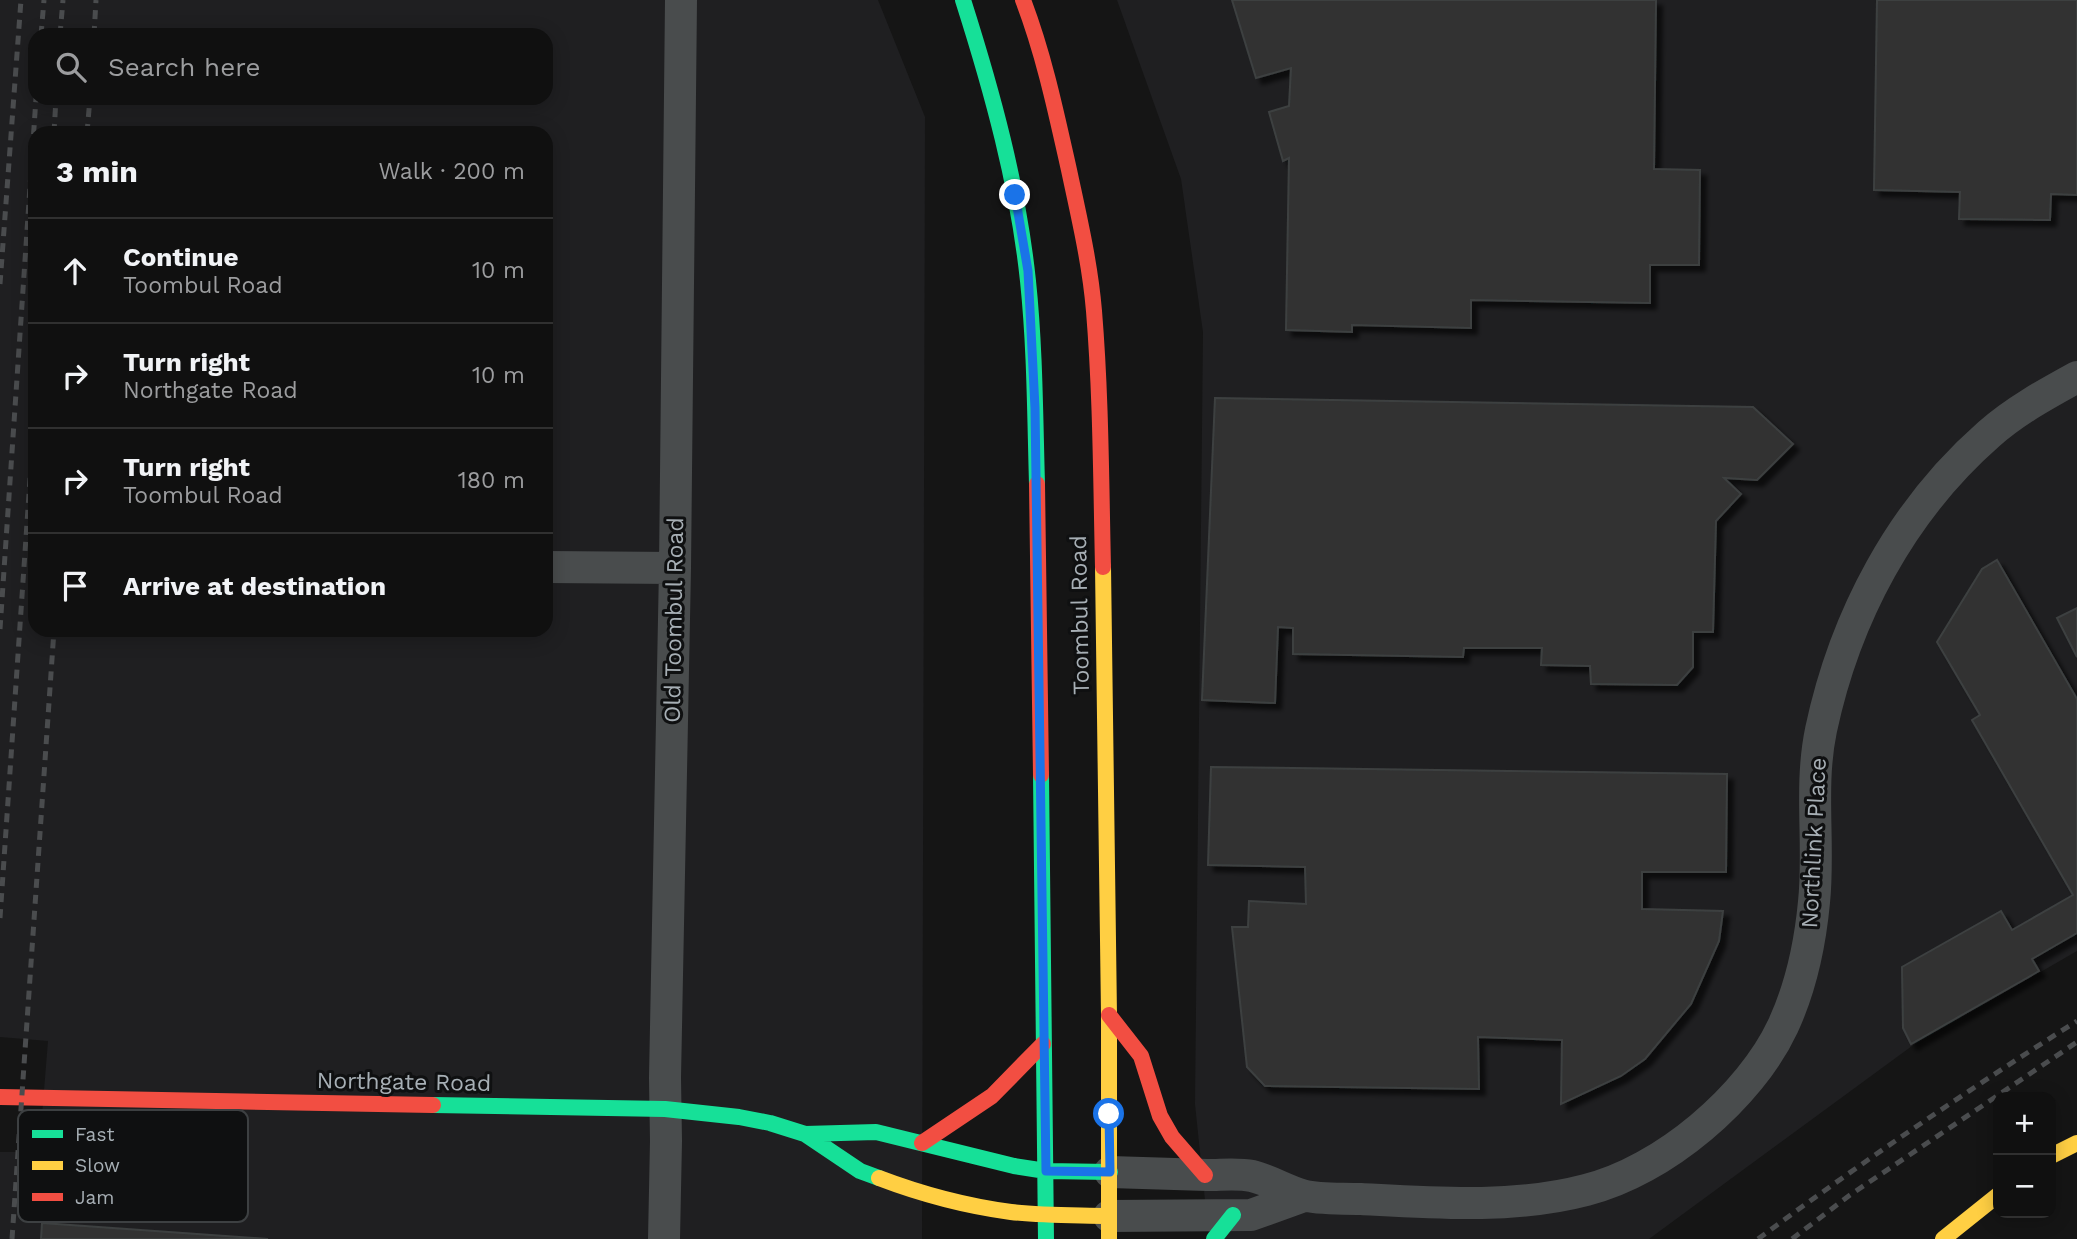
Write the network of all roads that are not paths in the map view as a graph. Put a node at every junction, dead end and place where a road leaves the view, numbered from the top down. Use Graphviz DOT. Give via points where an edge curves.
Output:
graph roads {
  1 [pos="681,0"];
  2 [pos="963,0"];
  3 [pos="1023,0"];
  4 [pos="2077,377"];
  5 [pos="553,567"];
  6 [pos="675,568"];
  7 [pos="1109,1015"];
  8 [pos="1043,1044"];
  9 [pos="0,1097"];
  10 [pos="665,1109"];
  11 [pos="805,1134"];
  12 [pos="922,1143"];
  13 [pos="2077,1143"];
  14 [pos="2053,1155"];
  15 [pos="1046,1171"];
  16 [pos="1110,1172"];
  17 [pos="1205,1175"];
  18 [pos="1304,1196"];
  19 [pos="1993,1199"];
  20 [pos="965,1204"];
  21 [pos="1046,1214"];
  22 [pos="978,1227"];
  23 [pos="1109,1227"];
  24 [pos="1224,1227"];
  25 [pos="664,1239"];
  26 [pos="1046,1239"];
  27 [pos="1943,1239"];
  1 -- 6 [label="street, Old Toombul Road"];
  2 -- 8 [label="main road, Toombul Road" via="999,121 1028,271 1038,527"];
  3 -- 7 [label="main road, Toombul Road" via="1066,152 1094,309 1100,398"];
  4 -- 18 [label="street, Northlink Place" via="2034,401 1953,468 1914,514 1851,628 1821,733 1815,790 1814,903 1797,992 1782,1029 1733,1097 1667,1153 1640,1170 1587,1190 1500,1202"];
  5 -- 6 [label="street"];
  6 -- 10 [label="street, Old Toombul Road"];
  7 -- 16 [label="main road, Toombul Road"];
  7 -- 17 [label="main road" via="1141,1056 1160,1116 1172,1137"];
  8 -- 12 [label="main road" via="992,1096"];
  8 -- 15 [label="main road, Toombul Road"];
  9 -- 10 [label="main road, Northgate Road"];
  10 -- 11 [label="main road, Northgate Road" via="739,1117"];
  10 -- 25 [label="street, Old Toombul Road"];
  11 -- 12 [label="main road, Northgate Road" via="876,1132"];
  11 -- 20 [label="main road, Northgate Road" via="860,1171"];
  12 -- 15 [label="main road, Northgate Road"];
  13 -- 14 [label="main road"];
  15 -- 16 [label="main road, Northgate Road"];
  15 -- 21 [label="main road, Toombul Road"];
  16 -- 17 [label="street, Northlink Place"];
  16 -- 23 [label="main road, Toombul Road"];
  17 -- 18 [label="street, Northlink Place" via="1252,1176"];
  18 -- 24 [label="street, Northlink Place"];
  19 -- 27 [label="main road"];
  20 -- 21 [label="main road, Northgate Road"];
  20 -- 22 [label="main road"];
  21 -- 23 [label="main road, Northgate Road"];
  21 -- 26 [label="main road, Toombul Road"];
  23 -- 24 [label="street, Northlink Place"];
}
